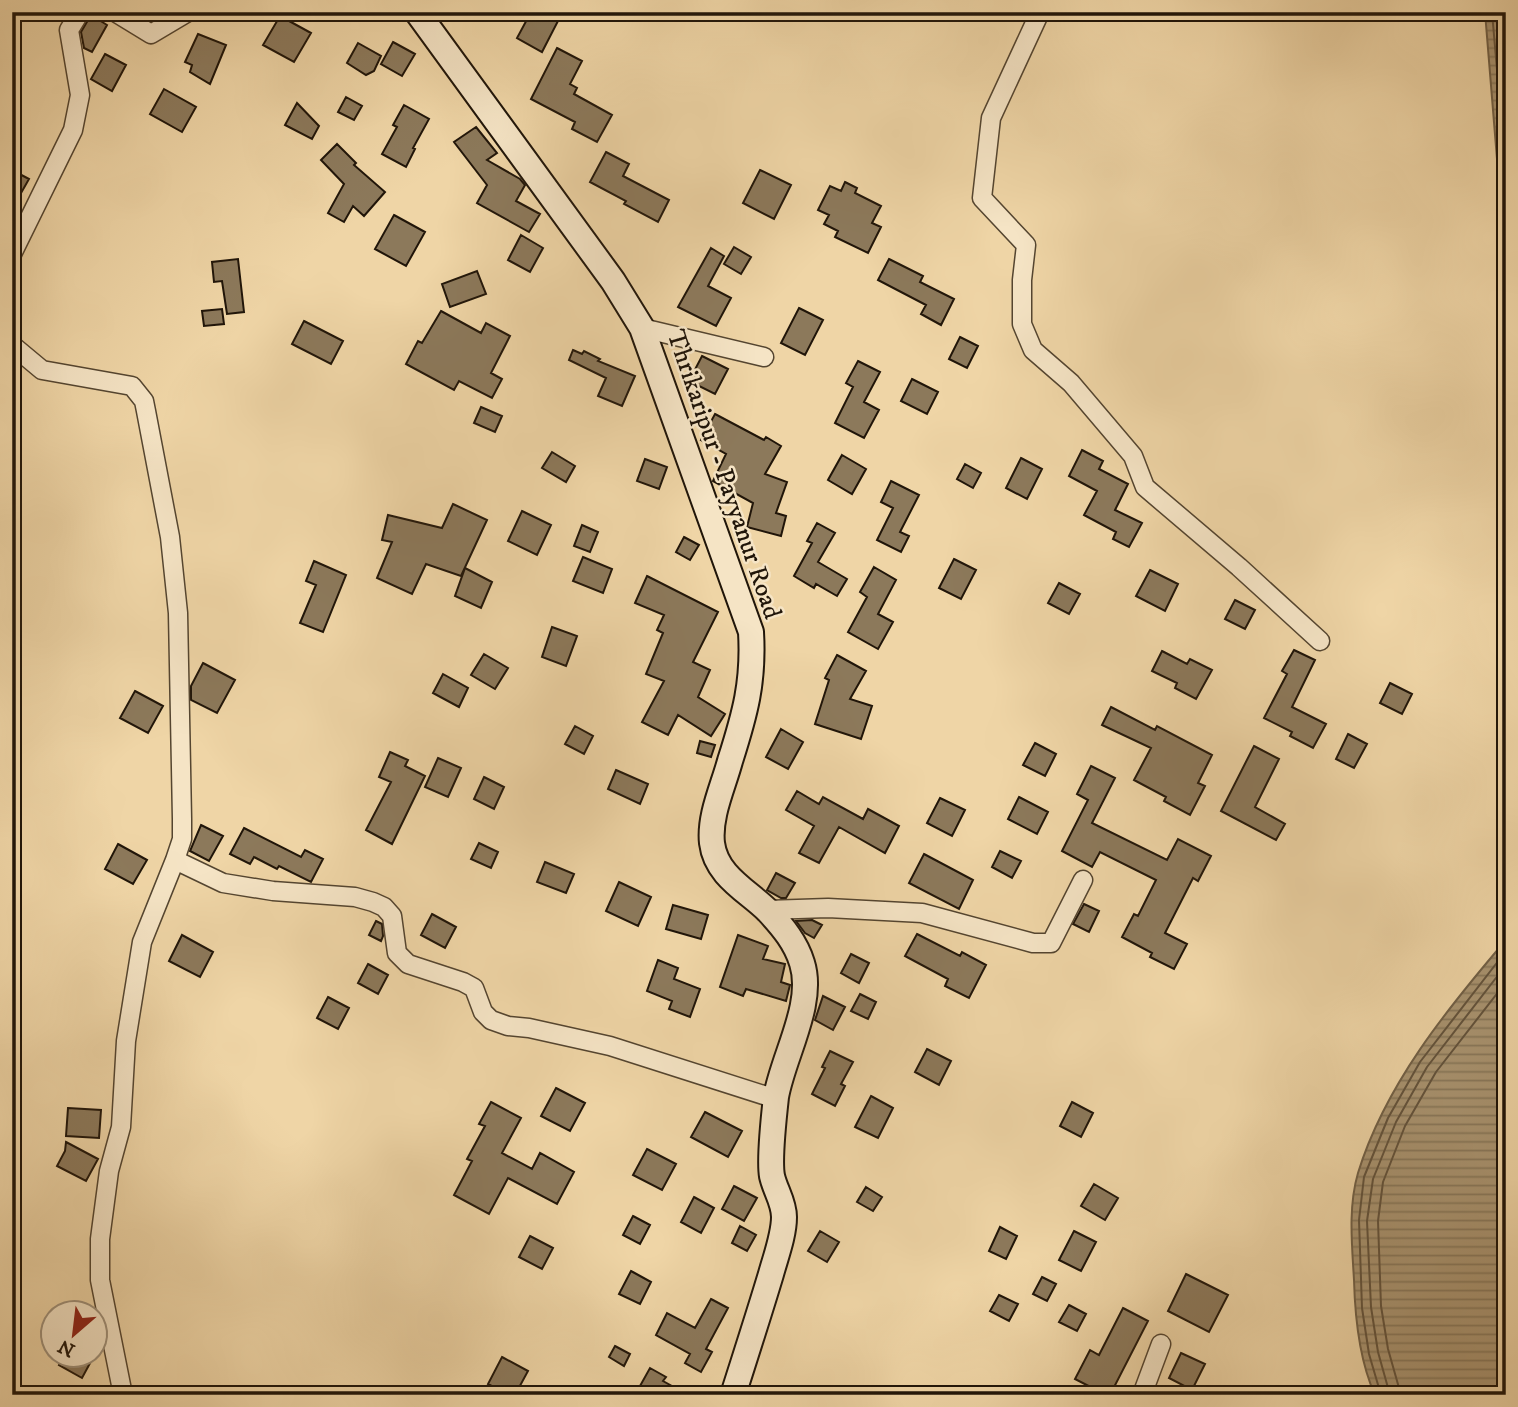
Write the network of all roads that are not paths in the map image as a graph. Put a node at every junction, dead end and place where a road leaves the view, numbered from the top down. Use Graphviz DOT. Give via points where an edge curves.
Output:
graph roads {
  1 [pos="80,12"];
  2 [pos="115,12"];
  3 [pos="188,12"];
  4 [pos="416,12"];
  5 [pos="1040,12"];
  6 [pos="12,254"];
  7 [pos="642,328"];
  8 [pos="12,345"];
  9 [pos="764,357"];
  10 [pos="1320,641"];
  11 [pos="175,860"];
  12 [pos="1083,880"];
  13 [pos="767,910"];
  14 [pos="776,1099"];
  15 [pos="1161,1344"];
  16 [pos="123,1395"];
  17 [pos="733,1395"];
  18 [pos="1142,1395"];
  1 -- 6 [label="street" via="69,30 80,95 73,130"];
  2 -- 3 [label="street" via="151,34"];
  4 -- 7 [label="main road, Thrikaripur - Payyanur Road" via="613,281"];
  5 -- 10 [label="street" via="991,118 982,198 1026,245 1022,324 1033,349 1071,383 1133,456 1145,486"];
  7 -- 9 [label="street"];
  7 -- 13 [label="main road, Thrikaripur - Payyanur Road" via="751,632 749,695 712,823 712,846 735,883"];
  8 -- 11 [label="street" via="42,370 132,386 144,401 170,537 178,613 183,819"];
  11 -- 14 [label="street" via="223,883 373,902 392,916 397,953 408,964 474,988 491,1020 610,1046"];
  11 -- 16 [label="street" via="142,942 126,1041 121,1127 108,1171 100,1239 100,1280"];
  12 -- 13 [label="street" via="1051,943 1033,943 922,913"];
  13 -- 14 [label="main road, Thrikaripur - Payyanur Road" via="796,945 804,968 804,995"];
  14 -- 17 [label="main road, Thrikaripur - Payyanur Road" via="772,1178 784,1217 778,1251"];
  15 -- 18 [label="street"];
}
